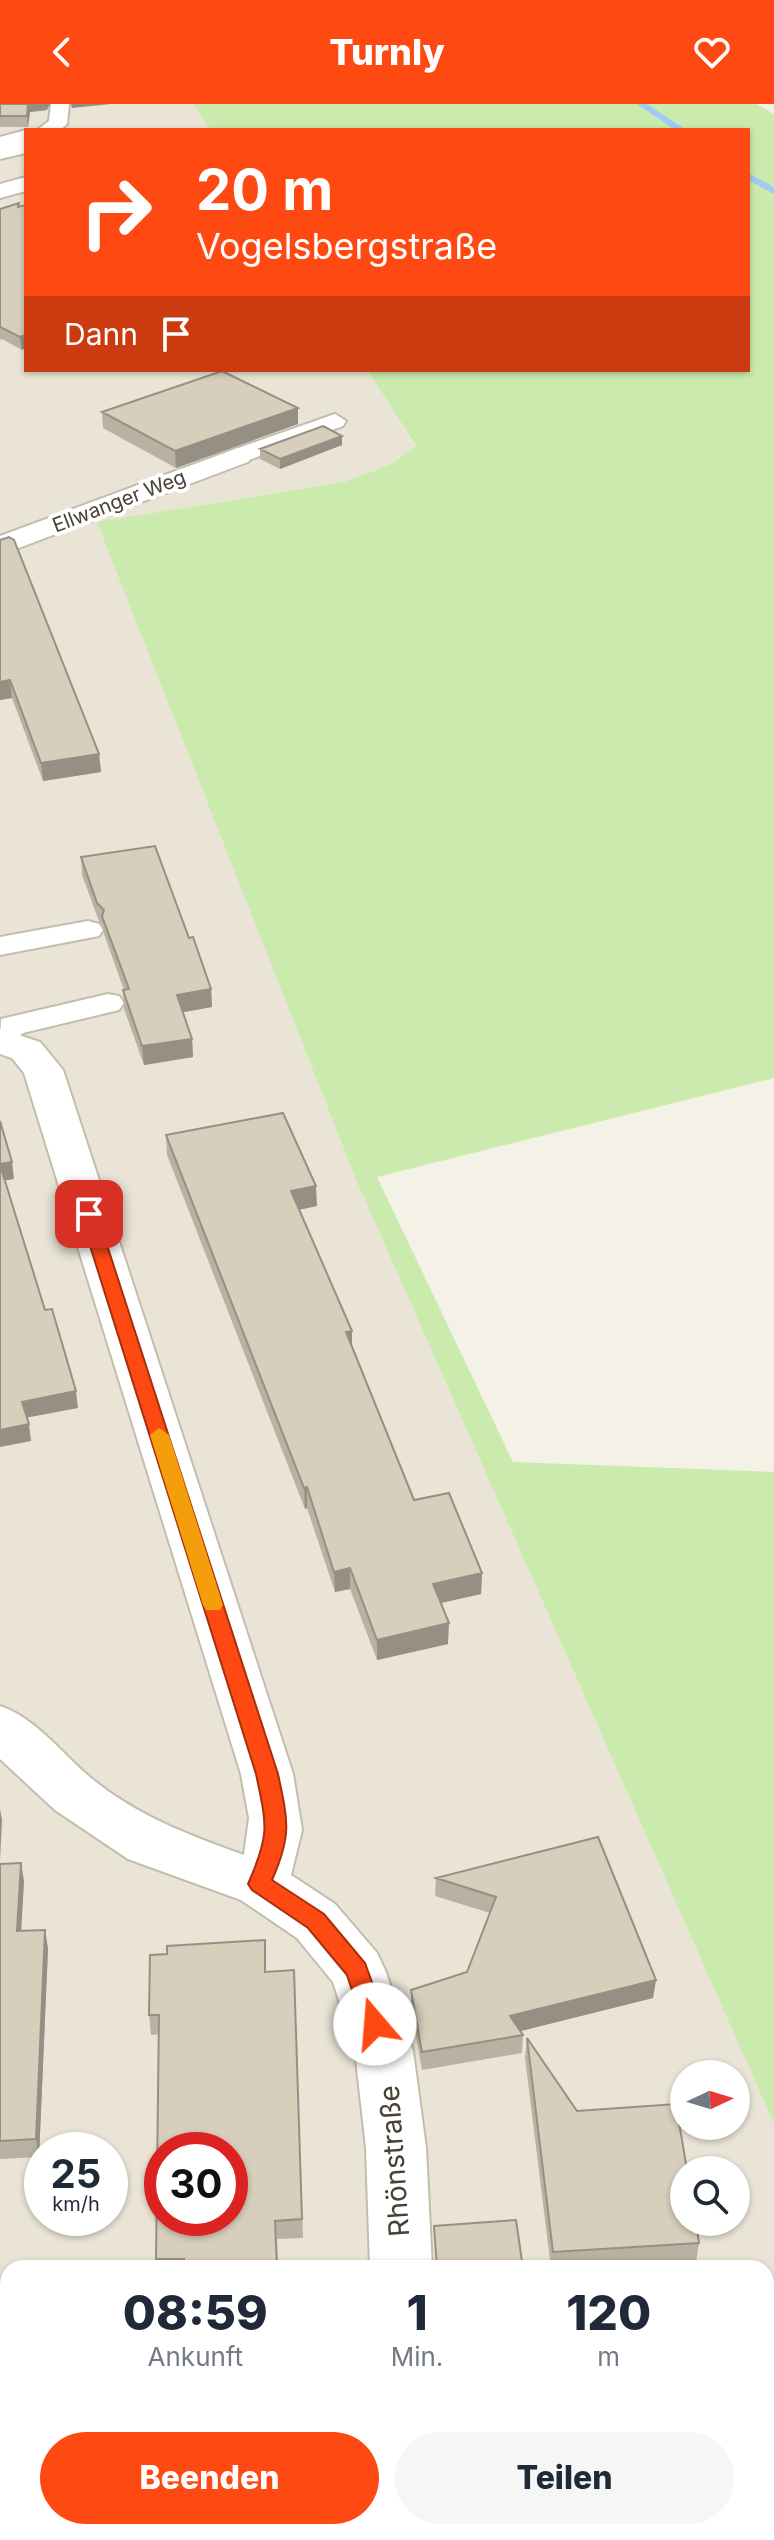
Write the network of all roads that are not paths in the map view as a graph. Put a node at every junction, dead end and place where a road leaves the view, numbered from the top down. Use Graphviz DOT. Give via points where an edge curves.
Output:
graph roads {
  1 [pos="60,104"];
  2 [pos="51,128"];
  3 [pos="24,136"];
  4 [pos="0,143"];
  5 [pos="24,146"];
  6 [pos="0,152"];
  7 [pos="24,185"];
  8 [pos="0,191"];
  9 [pos="335,421"];
  10 [pos="238,456"];
  11 [pos="0,546"];
  12 [pos="88,930"];
  13 [pos="0,946"];
  14 [pos="108,1003"];
  15 [pos="0,1038"];
  16 [pos="0,1727"];
  17 [pos="260,1884"];
  18 [pos="401,2260"];
  1 -- 2 [label="lane" via="58,124"];
  3 -- 4 [label="lane"];
  5 -- 6 [label="street"];
  7 -- 8 [label="street"];
  9 -- 10 [label="lane"];
  10 -- 11 [label="street, Ellwanger Weg"];
  12 -- 13 [label="lane"];
  14 -- 15 [label="lane" via="12,1026"];
  15 -- 17 [label="street" via="26,1050 43,1070 263,1759 277,1820 275,1847"];
  16 -- 17 [label="street, Rhönstraße" via="74,1795 147,1843"];
  17 -- 18 [label="street, Rhönstraße" via="316,1921 357,1970 384,2051 396,2148"];
}
